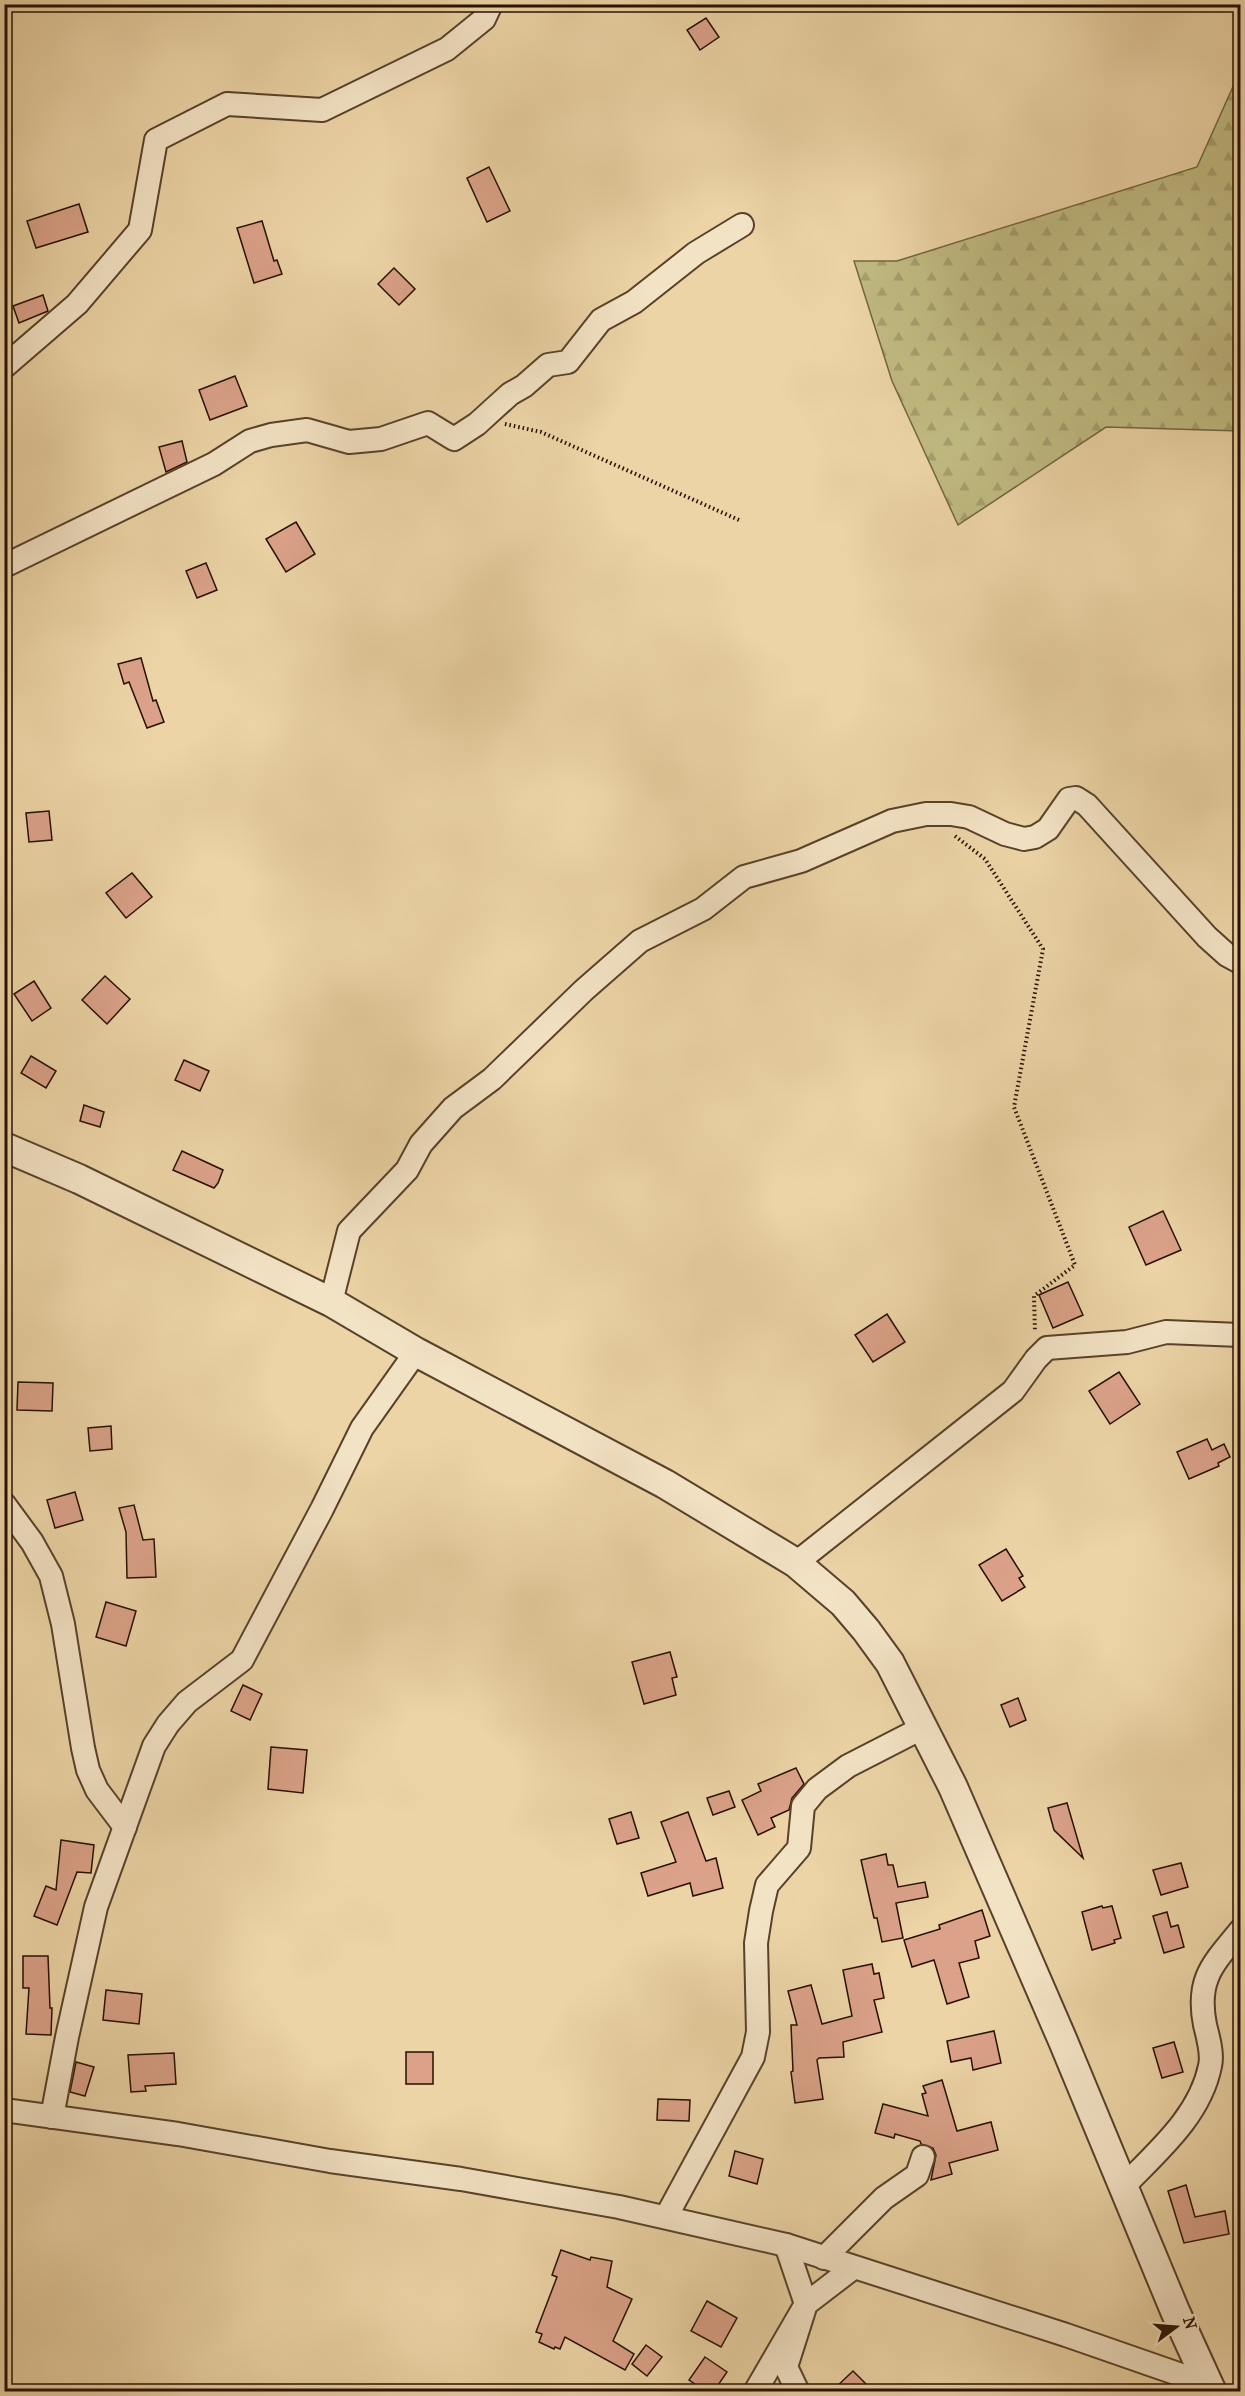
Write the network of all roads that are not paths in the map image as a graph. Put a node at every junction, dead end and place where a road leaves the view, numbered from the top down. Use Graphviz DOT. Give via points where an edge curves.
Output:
graph roads {
  1 [pos="491,4"];
  2 [pos="742,225"];
  3 [pos="4,367"];
  4 [pos="4,566"];
  5 [pos="1240,962"];
  6 [pos="4,1147"];
  7 [pos="331,1302"];
  8 [pos="1240,1335"];
  9 [pos="416,1352"];
  10 [pos="4,1504"];
  11 [pos="796,1563"];
  12 [pos="924,1727"];
  13 [pos="125,1827"];
  14 [pos="1240,1931"];
  15 [pos="4,2110"];
  16 [pos="52,2117"];
  17 [pos="923,2157"];
  18 [pos="1123,2187"];
  19 [pos="666,2217"];
  20 [pos="786,2245"];
  21 [pos="824,2258"];
  22 [pos="853,2268"];
  23 [pos="806,2304"];
  24 [pos="1210,2388"];
  25 [pos="755,2391"];
  26 [pos="798,2391"];
  1 -- 3 [label="street" via="484,19 447,50 322,110 227,104 156,140 140,230 77,304"];
  2 -- 4 [label="street" via="696,253 634,302 601,320 568,362 548,365 454,439 428,423 381,439 349,442 307,430 250,441 214,464"];
  5 -- 7 [label="street" via="1207,937 1087,805 1076,798 1069,799 1048,829 1024,839 969,817 926,814 892,821 801,861 744,877 703,909 640,941 492,1079 453,1108 421,1144 407,1170 349,1231"];
  6 -- 7 [label="street" via="79,1179"];
  7 -- 9 [label="street"];
  8 -- 11 [label="street" via="1166,1332 1127,1342 1047,1348 1013,1390"];
  9 -- 11 [label="street" via="664,1484"];
  9 -- 13 [label="street" via="362,1428 242,1660 187,1701 154,1746"];
  10 -- 13 [label="street" via="51,1576 88,1770 97,1790"];
  11 -- 12 [label="street" via="843,1603 866,1630 890,1663"];
  12 -- 18 [label="street" via="989,1867"];
  12 -- 19 [label="street" via="848,1766 817,1789 803,1806 799,1848 767,1885 761,1911 756,1943 758,2032 753,2057"];
  13 -- 16 [label="street" via="96,1907"];
  14 -- 18 [label="street" via="1203,1983 1201,2006 1211,2063 1203,2090 1180,2127"];
  15 -- 16 [label="street"];
  16 -- 19 [label="street" via="461,2179"];
  17 -- 21 [label="street" via="917,2175 884,2198"];
  18 -- 24 [label="street"];
  19 -- 20 [label="street"];
  20 -- 21 [label="street"];
  20 -- 23 [label="street"];
  21 -- 22 [label="street"];
  22 -- 23 [label="street"];
  22 -- 24 [label="street" via="1066,2334"];
  23 -- 25 [label="street"];
  23 -- 26 [label="street" via="786,2367"];
}
